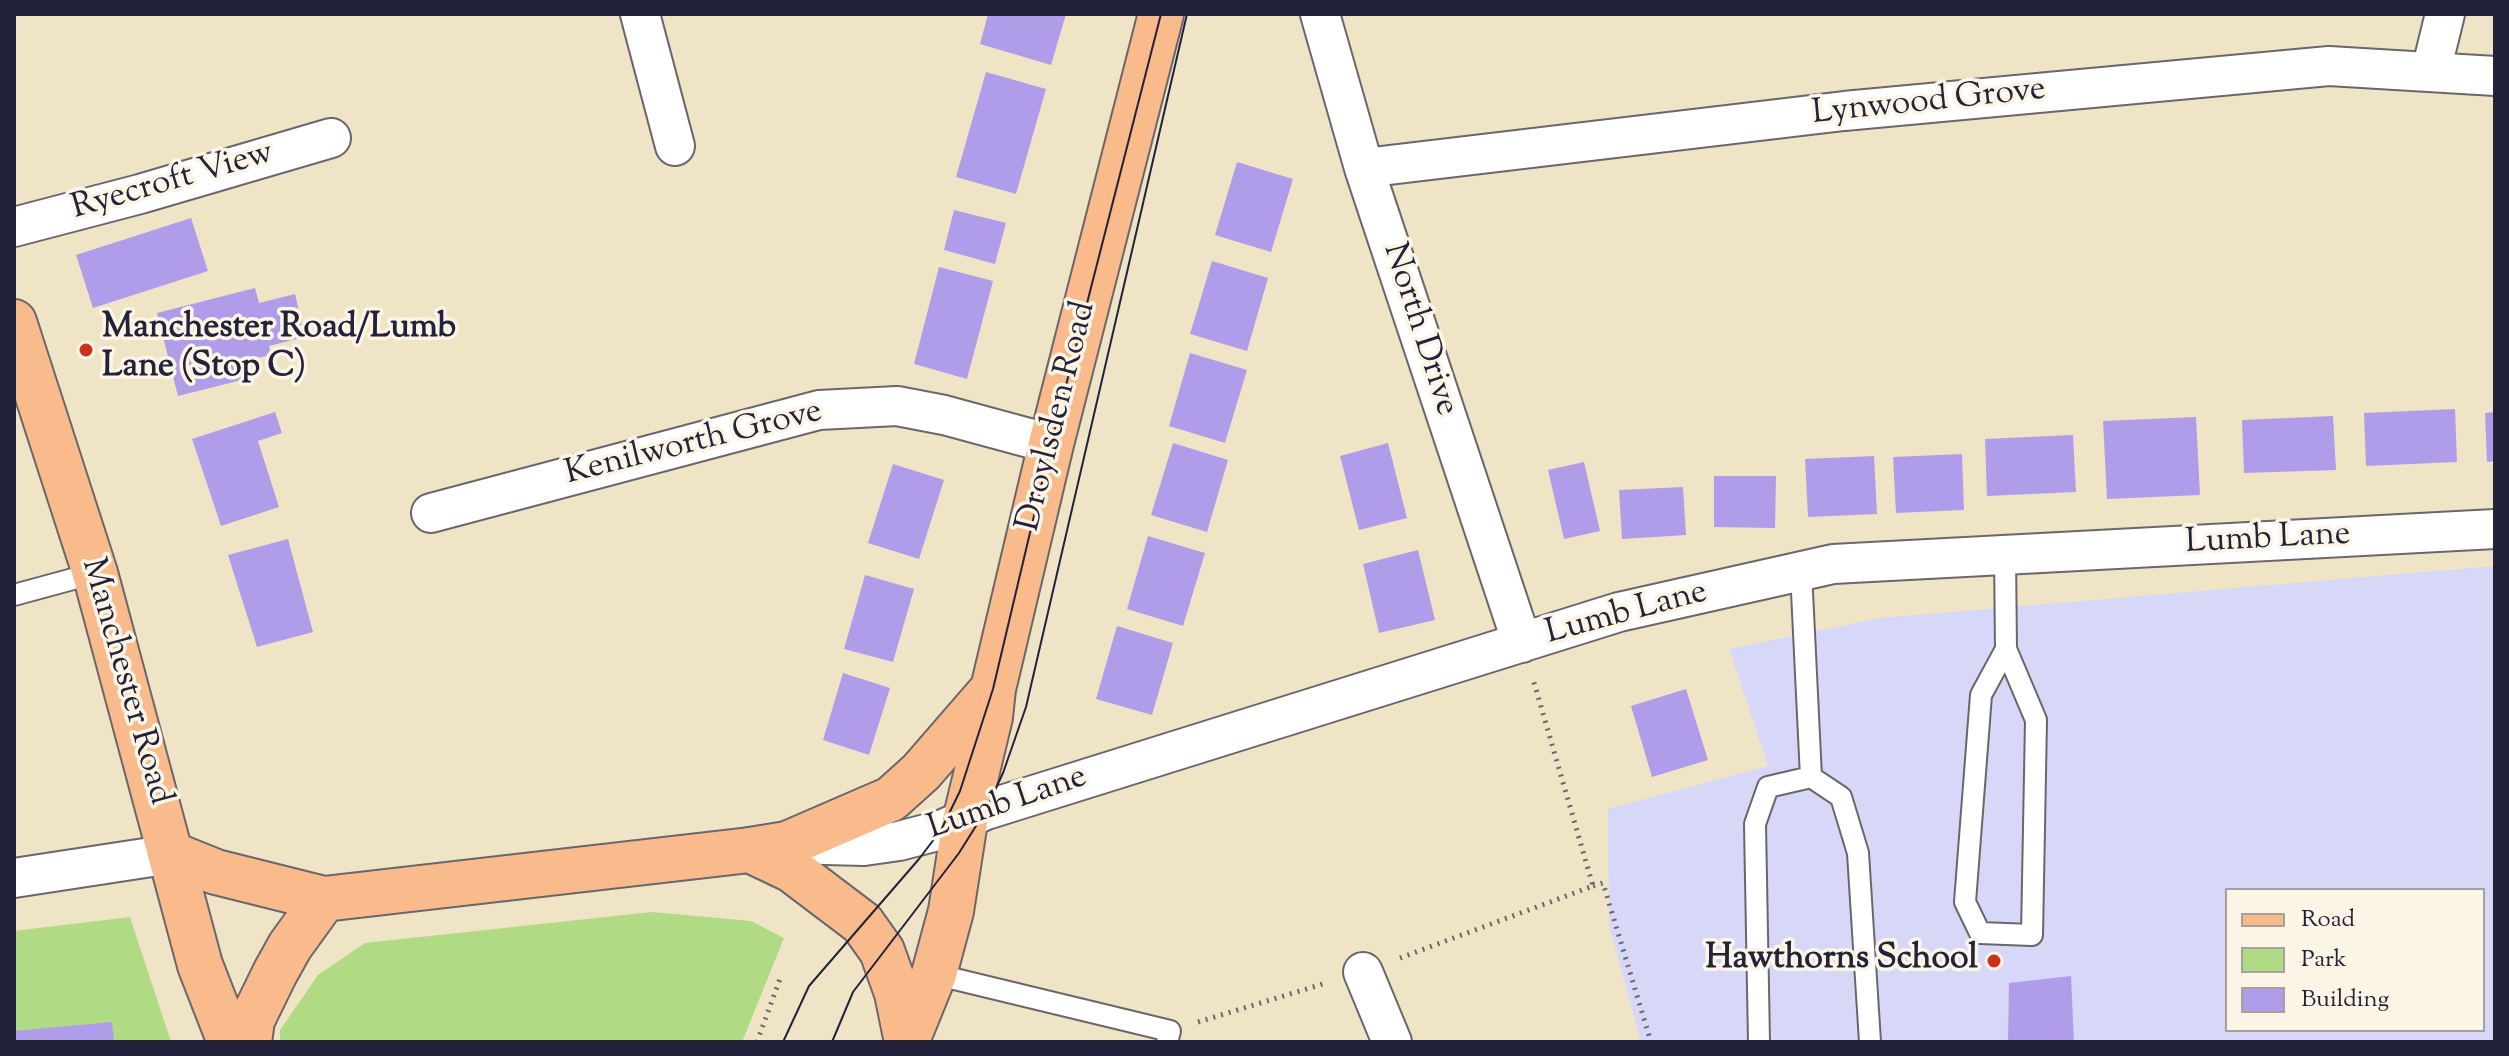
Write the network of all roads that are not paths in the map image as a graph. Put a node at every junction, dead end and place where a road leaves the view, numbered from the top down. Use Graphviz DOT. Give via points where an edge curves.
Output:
graph roads {
  1 [pos="640,14"];
  2 [pos="1161,14"];
  3 [pos="1320,14"];
  4 [pos="2445,14"];
  5 [pos="2431,71"];
  6 [pos="2495,76"];
  7 [pos="331,138"];
  8 [pos="675,146"];
  9 [pos="1364,168"];
  10 [pos="14,227"];
  11 [pos="14,322"];
  12 [pos="1051,444"];
  13 [pos="431,513"];
  14 [pos="2495,529"];
  15 [pos="2005,555"];
  16 [pos="1801,571"];
  17 [pos="95,573"];
  18 [pos="14,595"];
  19 [pos="1522,643"];
  20 [pos="2006,649"];
  21 [pos="993,689"];
  22 [pos="1811,777"];
  23 [pos="965,821"];
  24 [pos="768,847"];
  25 [pos="171,854"];
  26 [pos="14,878"];
  27 [pos="324,899"];
  28 [pos="1363,972"];
  29 [pos="934,974"];
  30 [pos="1168,1036"];
  31 [pos="907,1040"];
  32 [pos="230,1042"];
  33 [pos="249,1042"];
  34 [pos="1392,1042"];
  35 [pos="1759,1042"];
  36 [pos="1870,1042"];
  1 -- 8 [label="street"];
  2 -- 12 [label="main road, Droylsden Road"];
  3 -- 9 [label="street, North Drive"];
  4 -- 5 [label="street"];
  5 -- 6 [label="street, Lynwood Grove"];
  5 -- 9 [label="street, Lynwood Grove" via="2329,66 1844,111"];
  7 -- 10 [label="street, Ryecroft View"];
  9 -- 19 [label="street, North Drive"];
  11 -- 17 [label="main road, Manchester Road"];
  12 -- 13 [label="street, Kenilworth Grove" via="897,406 819,410"];
  12 -- 21 [label="main road, Droylsden Road"];
  14 -- 15 [label="street, Lumb Lane"];
  15 -- 16 [label="street, Lumb Lane" via="1833,564"];
  15 -- 20 [label="lane"];
  16 -- 19 [label="street, Lumb Lane" via="1619,612"];
  16 -- 22 [label="lane"];
  17 -- 18 [label="lane"];
  17 -- 25 [label="main road, Manchester Road"];
  19 -- 23 [label="street, Lumb Lane" via="986,810"];
  20 -- 20 [label="lane" via="1981,695 1965,902 1980,933 2032,935 2036,720"];
  21 -- 23 [label="main road, Droylsden Road"];
  21 -- 24 [label="main road, Lumb Lane" via="891,799"];
  22 -- 35 [label="lane" via="1768,787 1755,824"];
  22 -- 36 [label="lane" via="1841,797 1858,853"];
  23 -- 24 [label="street, Lumb Lane" via="864,846"];
  23 -- 29 [label="main road, Droylsden Road" via="951,911"];
  24 -- 27 [label="main road, Lumb Lane"];
  24 -- 31 [label="main road" via="862,923 882,951"];
  25 -- 26 [label="street"];
  25 -- 27 [label="main road, Lumb Lane" via="216,872"];
  25 -- 32 [label="main road, Manchester Road" via="200,965"];
  27 -- 33 [label="main road" via="275,973 252,1020"];
  28 -- 34 [label="street"];
  29 -- 30 [label="lane"];
  29 -- 31 [label="main road, Droylsden Road"];
}
